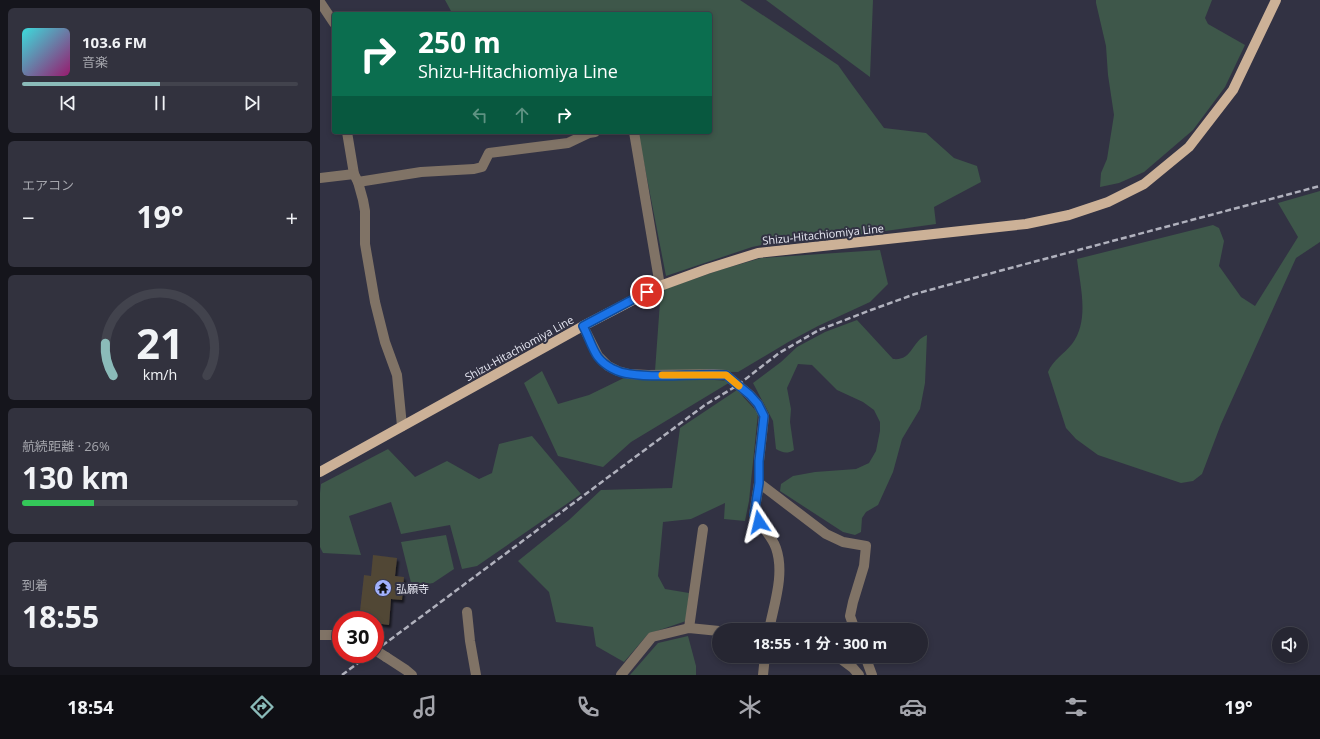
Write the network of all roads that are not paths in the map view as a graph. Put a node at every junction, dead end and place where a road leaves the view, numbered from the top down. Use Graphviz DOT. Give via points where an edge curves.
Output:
graph roads {
  1 [pos="1276,0"];
  2 [pos="320,1"];
  3 [pos="332,20"];
  4 [pos="347,134"];
  5 [pos="587,134"];
  6 [pos="634,134"];
  7 [pos="320,178"];
  8 [pos="356,178"];
  9 [pos="660,286"];
  10 [pos="583,326"];
  11 [pos="402,426"];
  12 [pos="320,472"];
  13 [pos="759,483"];
  14 [pos="703,529"];
  15 [pos="467,612"];
  16 [pos="770,623"];
  17 [pos="852,623"];
  18 [pos="689,628"];
  19 [pos="712,630"];
  20 [pos="320,635"];
  21 [pos="332,635"];
  22 [pos="384,656"];
  23 [pos="764,663"];
  24 [pos="846,663"];
  25 [pos="868,663"];
  26 [pos="412,675"];
  27 [pos="476,675"];
  28 [pos="621,675"];
  29 [pos="763,675"];
  30 [pos="859,675"];
  31 [pos="872,675"];
  1 -- 9 [label="main road, Shizu-Hitachiomiya Line" via="1233,90 1189,147 1144,184 1108,202 1069,215 1026,224 758,253"];
  2 -- 3 [label="street"];
  4 -- 8 [label="street"];
  5 -- 8 [label="street" via="568,144 489,153 482,167 474,169"];
  6 -- 9 [label="street"];
  7 -- 8 [label="street"];
  8 -- 11 [label="street" via="364,200 365,244 375,302 384,342 397,375"];
  9 -- 10 [label="main road, Shizu-Hitachiomiya Line"];
  10 -- 11 [label="main road, Shizu-Hitachiomiya Line"];
  10 -- 13 [label="street" via="598,356 618,371 648,375 726,375 750,395 764,416"];
  11 -- 12 [label="main road, Shizu-Hitachiomiya Line"];
  13 -- 16 [label="street" via="754,515 770,536 780,565"];
  13 -- 17 [label="street" via="826,534 843,542 866,546 864,566 852,602 850,616"];
  14 -- 18 [label="street"];
  15 -- 27 [label="street"];
  18 -- 19 [label="street"];
  18 -- 28 [label="street" via="652,637"];
  20 -- 21 [label="street"];
  22 -- 26 [label="street, bridge"];
  23 -- 29 [label="street"];
  24 -- 30 [label="street"];
  25 -- 31 [label="street"];
}
